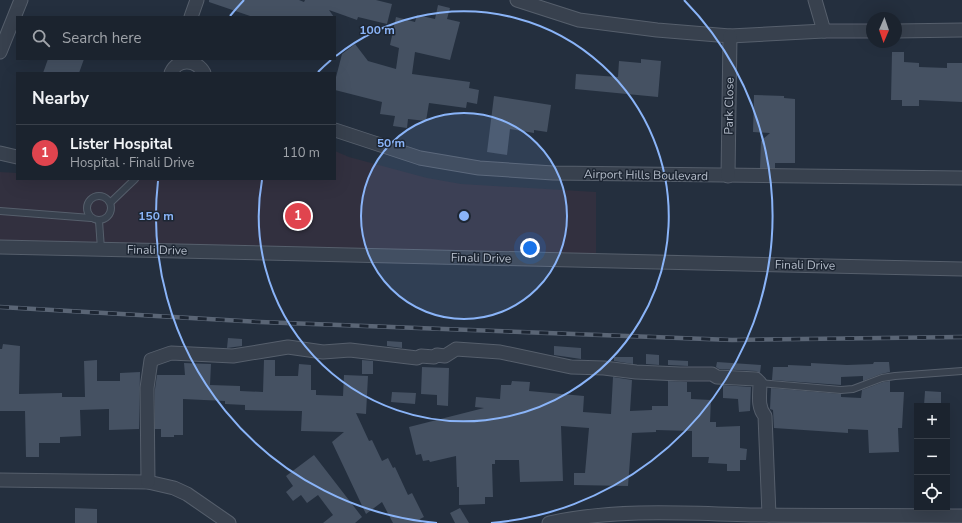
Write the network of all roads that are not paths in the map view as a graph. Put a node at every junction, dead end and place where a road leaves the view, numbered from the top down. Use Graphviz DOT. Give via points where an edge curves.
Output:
graph roads {
  1 [pos="21,0"];
  2 [pos="197,0"];
  3 [pos="517,0"];
  4 [pos="815,0"];
  5 [pos="191,16"];
  6 [pos="962,30"];
  7 [pos="824,31"];
  8 [pos="866,31"];
  9 [pos="902,31"];
  10 [pos="730,36"];
  11 [pos="0,52"];
  12 [pos="183,60"];
  13 [pos="172,72"];
  14 [pos="203,72"];
  15 [pos="336,130"];
  16 [pos="0,153"];
  17 [pos="16,157"];
  18 [pos="728,176"];
  19 [pos="962,178"];
  20 [pos="134,180"];
  21 [pos="111,202"];
  22 [pos="0,211"];
  23 [pos="91,218"];
  24 [pos="99,221"];
  25 [pos="0,247"];
  26 [pos="101,249"];
  27 [pos="962,269"];
  28 [pos="962,371"];
  29 [pos="760,383"];
  30 [pos="0,480"];
  31 [pos="148,482"];
  32 [pos="924,512"];
  33 [pos="769,515"];
  34 [pos="962,516"];
  35 [pos="654,518"];
  36 [pos="840,520"];
  37 [pos="229,523"];
  38 [pos="549,523"];
  1 -- 11 [label="street"];
  2 -- 5 [label="street"];
  3 -- 10 [label="street" via="579,20"];
  4 -- 7 [label="street"];
  6 -- 9 [label="street"];
  7 -- 8 [label="street"];
  7 -- 10 [label="street"];
  10 -- 18 [label="street, Park Close"];
  12 -- 13 [label="street"];
  12 -- 14 [label="street" via="199,66"];
  15 -- 18 [label="street, Airport Hills Boulevard" via="420,158 479,168 552,173"];
  16 -- 17 [label="street"];
  18 -- 19 [label="street, Airport Hills Boulevard"];
  20 -- 21 [label="lane"];
  21 -- 23 [label="lane" via="104,196 95,196 88,202 86,210"];
  21 -- 24 [label="lane" via="110,215 107,219"];
  22 -- 23 [label="lane"];
  23 -- 24 [label="lane"];
  24 -- 26 [label="lane"];
  25 -- 26 [label="street, Finali Drive"];
  26 -- 27 [label="street, Finali Drive"];
  28 -- 29 [label="lane" via="882,378 853,389 841,390"];
  29 -- 31 [label="street" via="756,379 717,377 712,374 571,367 500,352 456,349 445,356 417,358 350,350 323,352 288,347 233,356 171,354 151,360 147,388"];
  29 -- 33 [label="street" via="759,402 761,412 765,416"];
  30 -- 31 [label="street"];
  31 -- 37 [label="street" via="187,494"];
  32 -- 34 [label="street"];
  32 -- 36 [label="street"];
  33 -- 35 [label="street"];
  33 -- 36 [label="street"];
  35 -- 38 [label="street" via="600,515"];
}
